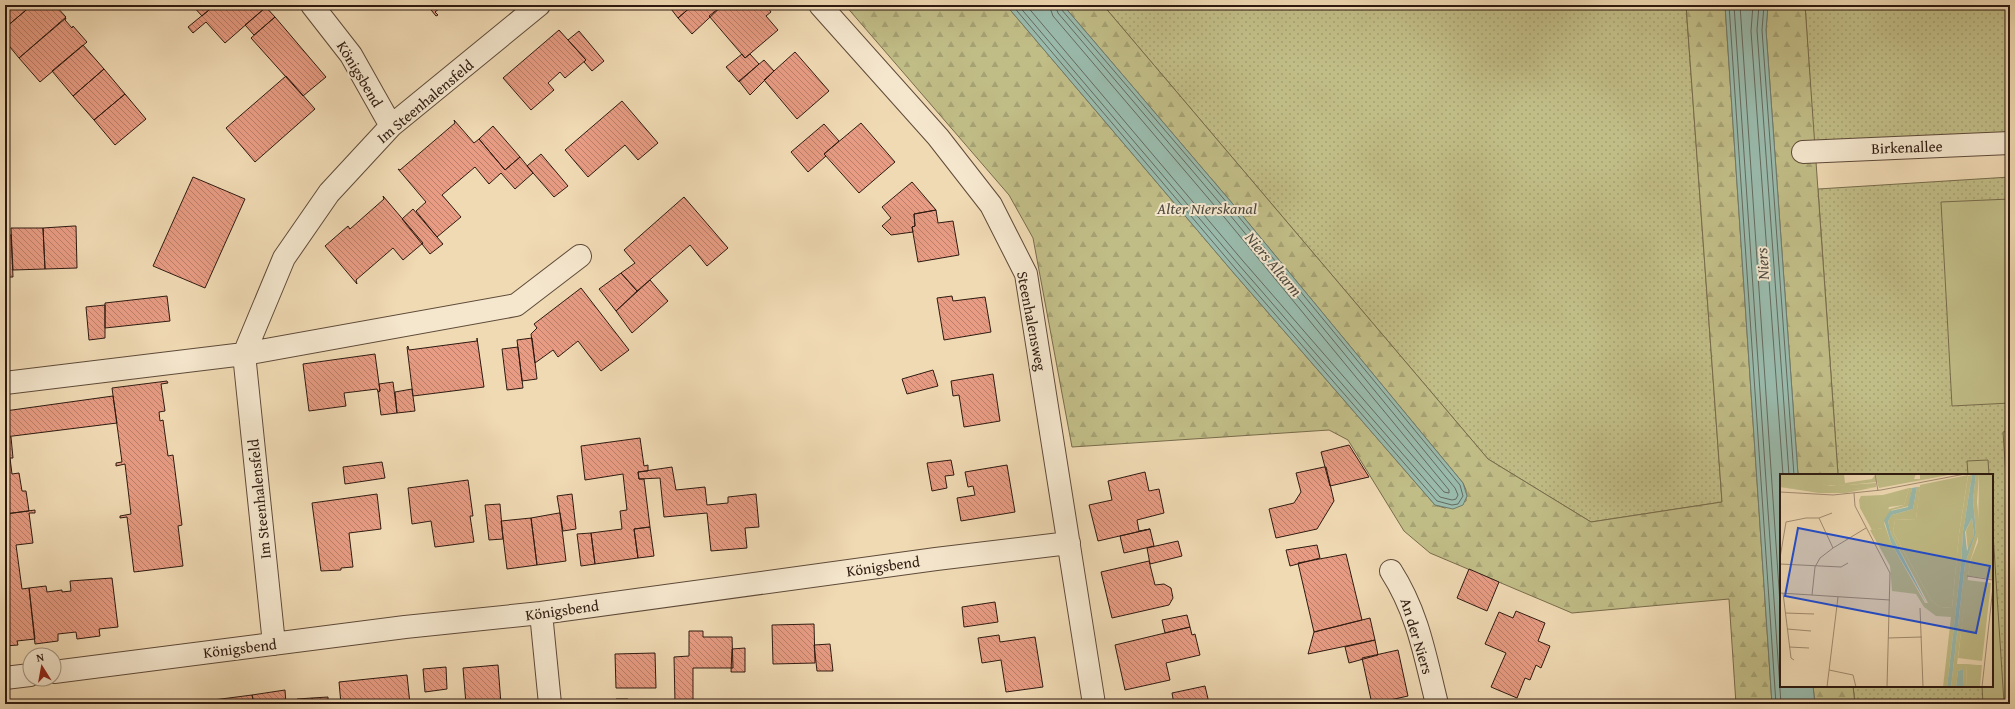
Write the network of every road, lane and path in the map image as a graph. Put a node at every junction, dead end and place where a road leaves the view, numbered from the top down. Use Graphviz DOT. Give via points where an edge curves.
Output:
graph roads {
  1 [pos="312,5"];
  2 [pos="539,5"];
  3 [pos="820,5"];
  4 [pos="391,126"];
  5 [pos="2010,143"];
  6 [pos="1803,152"];
  7 [pos="580,256"];
  8 [pos="244,354"];
  9 [pos="5,383"];
  10 [pos="1069,543"];
  11 [pos="1391,571"];
  12 [pos="541,613"];
  13 [pos="274,644"];
  14 [pos="62,671"];
  15 [pos="22,676"];
  16 [pos="5,678"];
  17 [pos="550,704"];
  18 [pos="1094,704"];
  19 [pos="1436,704"];
  1 -- 4 [label="street, Königsbend" via="351,55"];
  2 -- 4 [label="street, Im Steenhalensfeld"];
  3 -- 10 [label="street, Steenhalensweg" via="938,137 991,205 1026,274"];
  4 -- 8 [label="street, Im Steenhalensfeld" via="329,193 284,258"];
  5 -- 6 [label="street, Birkenallee"];
  7 -- 8 [label="street" via="516,305"];
  8 -- 9 [label="street"];
  8 -- 13 [label="street, Im Steenhalensfeld"];
  10 -- 12 [label="street, Königsbend"];
  10 -- 18 [label="street, Steenhalensweg"];
  11 -- 19 [label="street, An der Niers" via="1413,612"];
  12 -- 13 [label="street, Königsbend"];
  12 -- 17 [label="street"];
  13 -- 14 [label="street, Königsbend"];
  15 -- 16 [label="street"];
}
